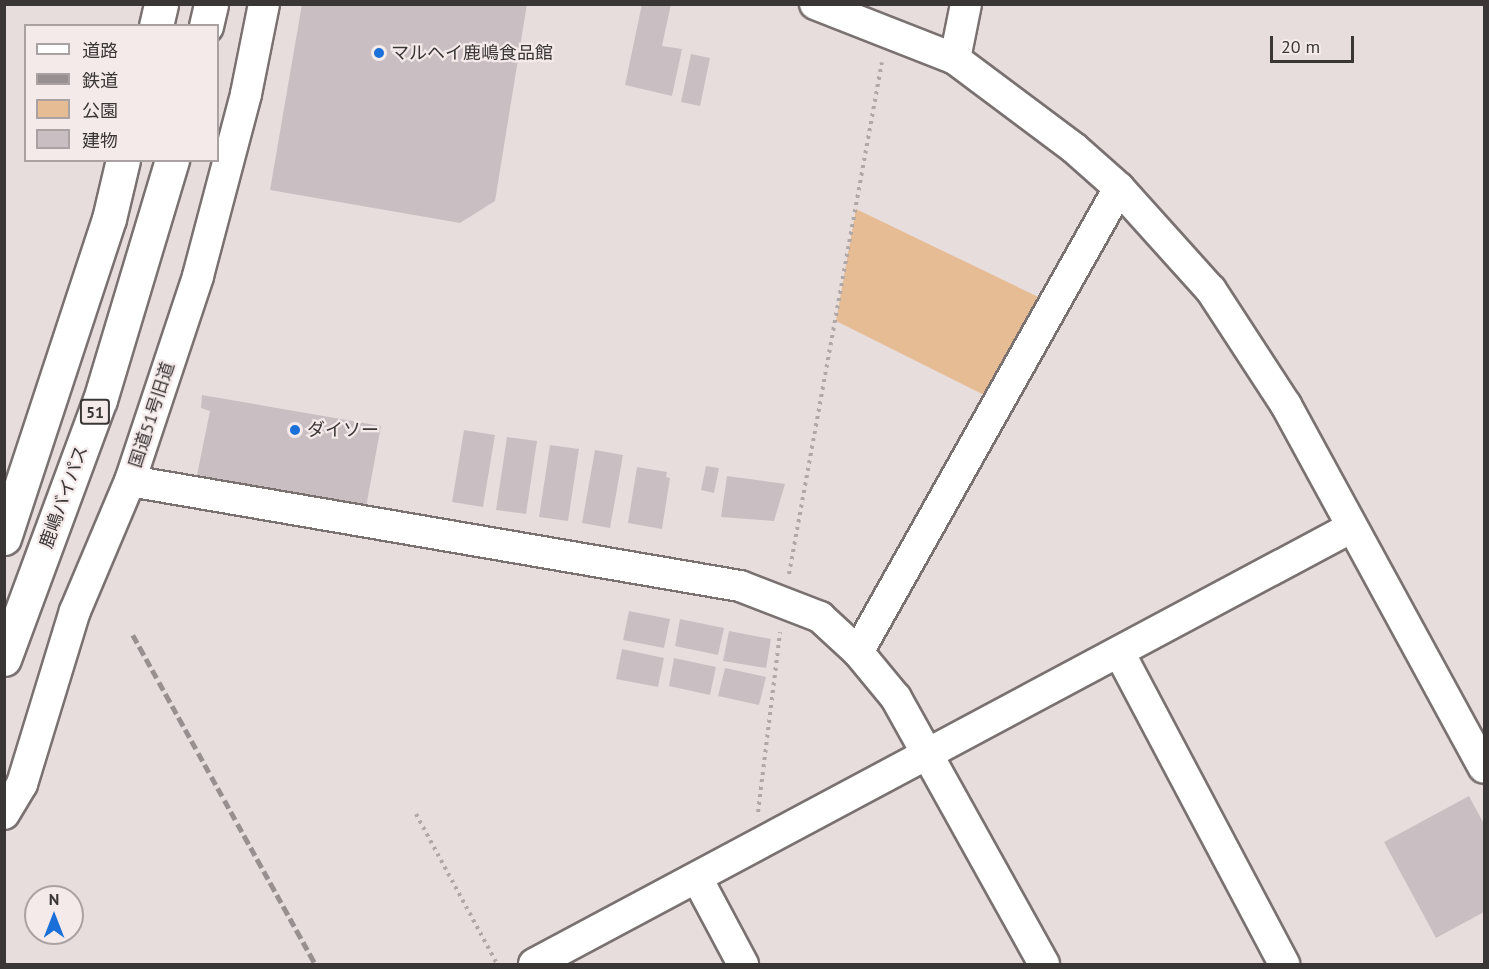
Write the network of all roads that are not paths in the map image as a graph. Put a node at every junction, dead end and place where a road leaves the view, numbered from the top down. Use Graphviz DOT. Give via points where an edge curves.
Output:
graph roads {
  1 [pos="161,4"];
  2 [pos="211,4"];
  3 [pos="264,4"];
  4 [pos="816,4"];
  5 [pos="966,4"];
  6 [pos="156,24"];
  7 [pos="206,24"];
  8 [pos="955,59"];
  9 [pos="123,162"];
  10 [pos="171,162"];
  11 [pos="1119,188"];
  12 [pos="130,481"];
  13 [pos="1352,527"];
  14 [pos="4,538"];
  15 [pos="858,652"];
  16 [pos="1119,652"];
  17 [pos="4,659"];
  18 [pos="929,753"];
  19 [pos="1485,768"];
  20 [pos="4,814"];
  21 [pos="697,878"];
  22 [pos="534,964"];
  23 [pos="743,964"];
  24 [pos="1044,964"];
  25 [pos="1284,964"];
  1 -- 6 [label="highway"];
  2 -- 7 [label="highway"];
  3 -- 12 [label="street, 国道51号旧道" via="246,94 198,276"];
  4 -- 8 [label="street"];
  5 -- 8 [label="street"];
  8 -- 11 [label="street" via="1074,148"];
  9 -- 14 [label="highway, 51" via="109,219"];
  10 -- 17 [label="highway, 鹿嶋バイパス / 51" via="100,400"];
  11 -- 13 [label="street" via="1211,290 1286,405"];
  11 -- 15 [label="street"];
  12 -- 15 [label="street" via="740,586 820,618"];
  12 -- 20 [label="street, 国道51号旧道" via="75,610 22,784"];
  13 -- 16 [label="street"];
  13 -- 19 [label="street"];
  15 -- 18 [label="street" via="896,698"];
  16 -- 18 [label="street"];
  16 -- 25 [label="street"];
  18 -- 21 [label="street"];
  18 -- 24 [label="street"];
  21 -- 22 [label="street"];
  21 -- 23 [label="street"];
}
